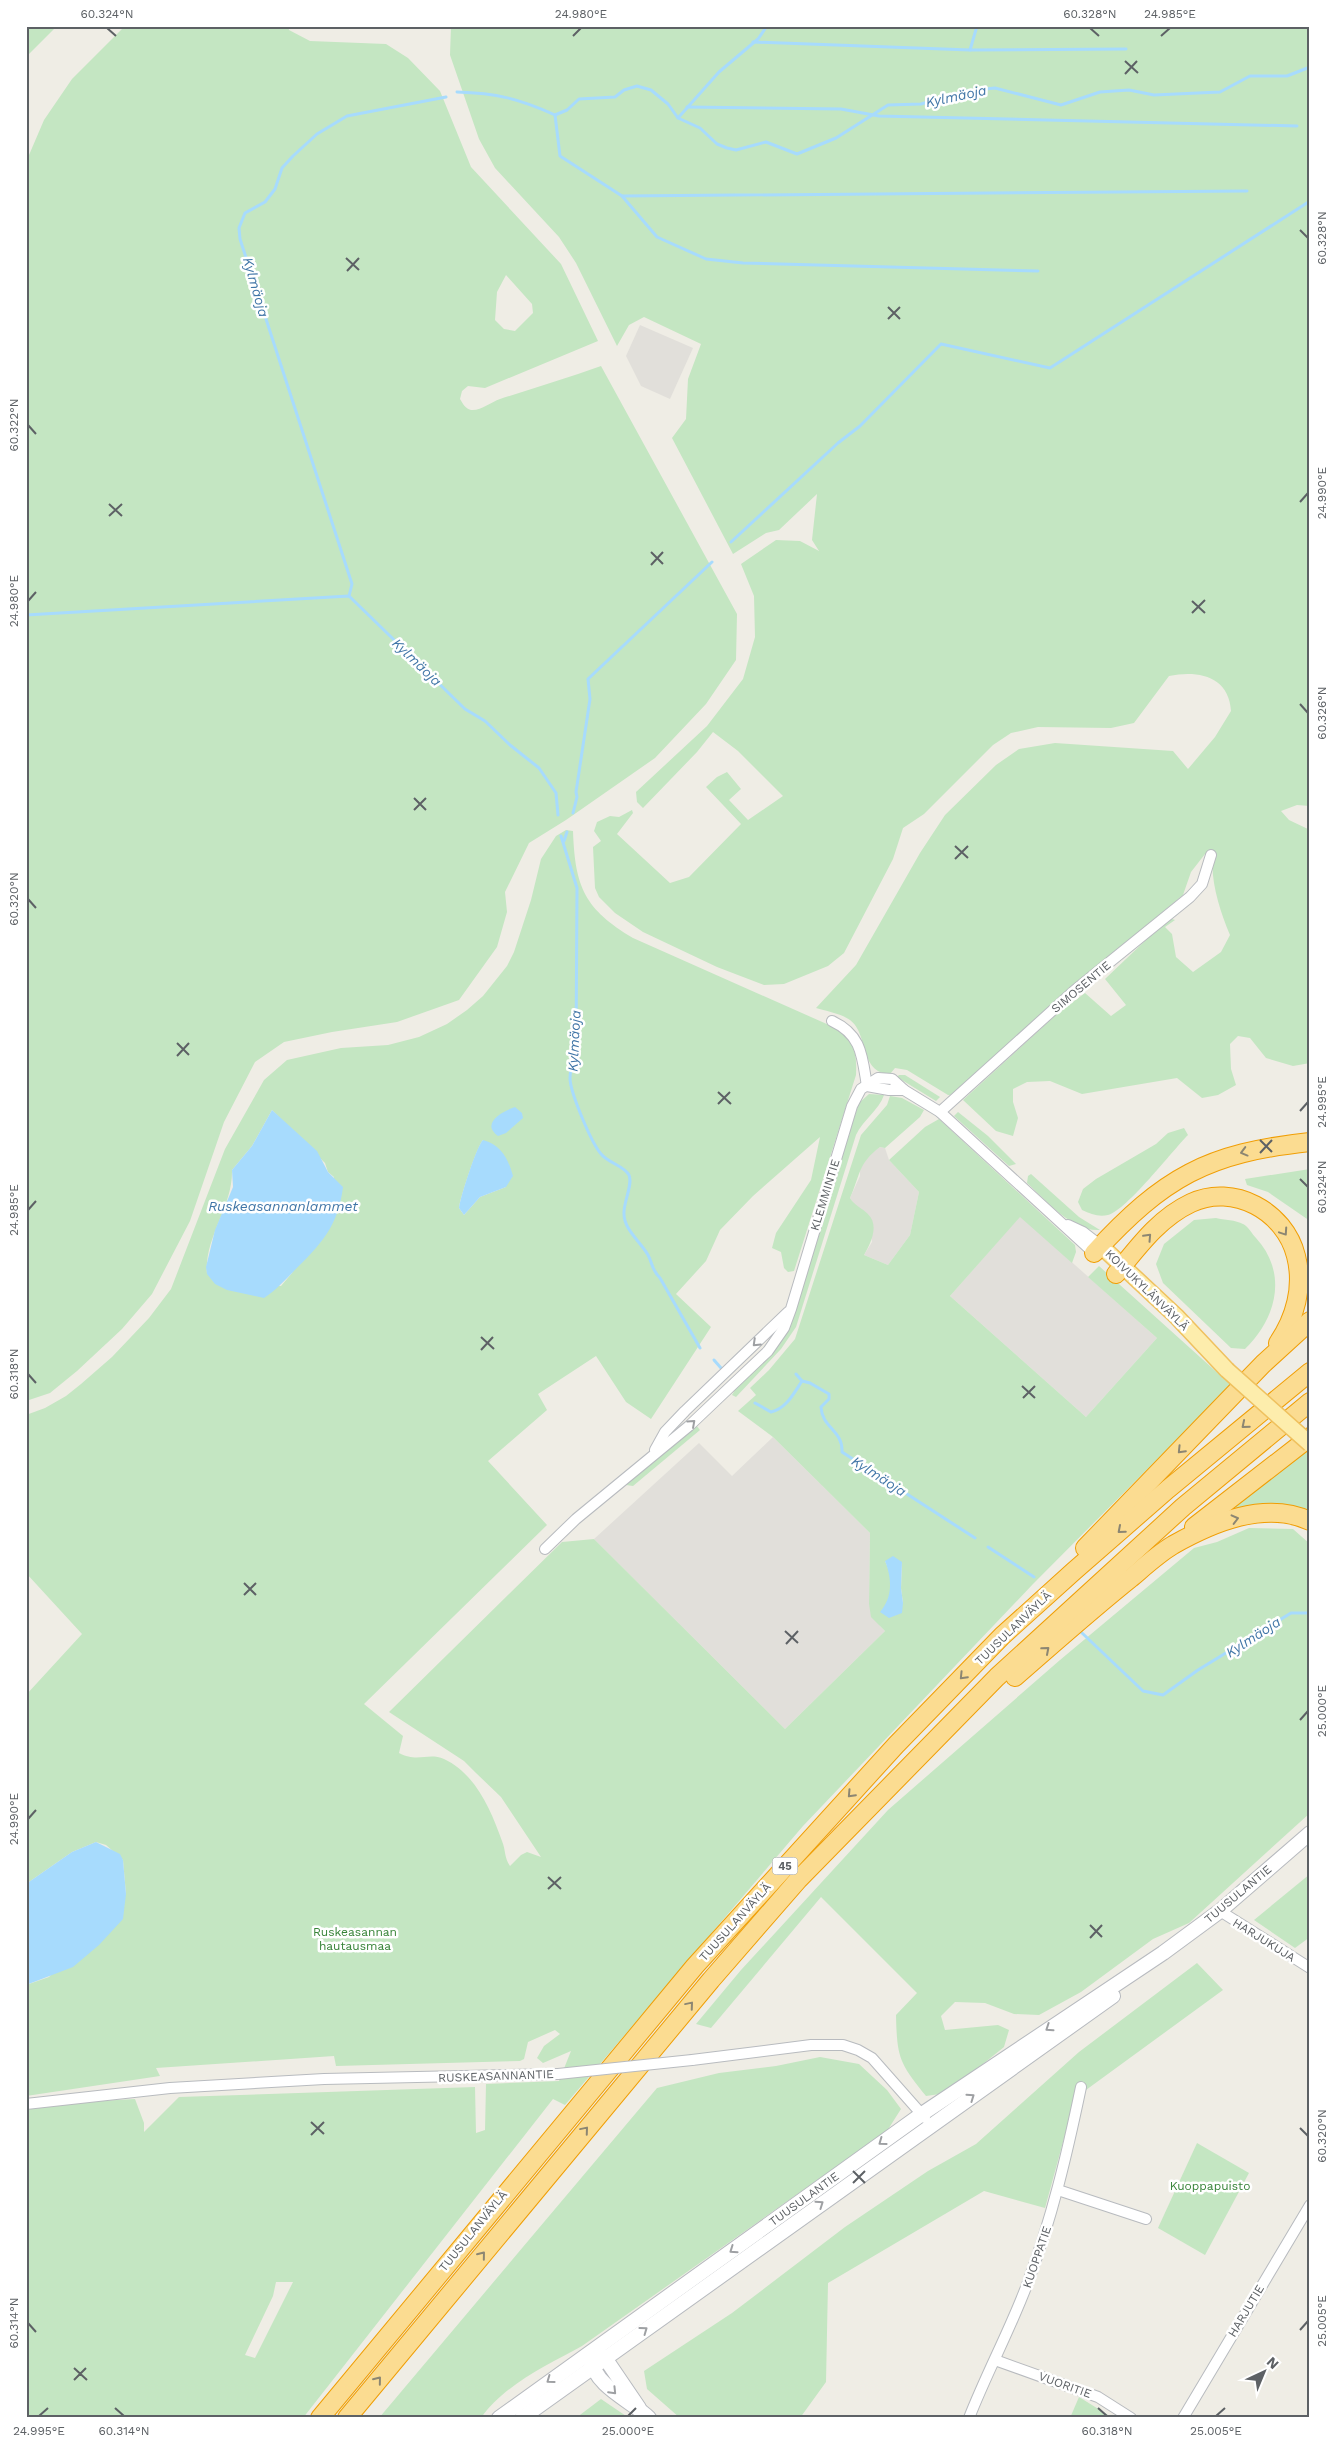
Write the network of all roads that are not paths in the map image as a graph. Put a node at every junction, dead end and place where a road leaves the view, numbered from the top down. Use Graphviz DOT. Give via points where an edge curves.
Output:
graph roads {
  1 [pos="1211,856"];
  2 [pos="832,1021"];
  3 [pos="867,1086"];
  4 [pos="940,1112"];
  5 [pos="1310,1142"];
  6 [pos="1098,1250"];
  7 [pos="1119,1270"];
  8 [pos="1310,1321"];
  9 [pos="1262,1364"];
  10 [pos="1310,1372"];
  11 [pos="1310,1402"];
  12 [pos="1310,1437"];
  13 [pos="1310,1444"];
  14 [pos="1310,1521"];
  15 [pos="1171,1546"];
  16 [pos="545,1549"];
  17 [pos="1002,1636"];
  18 [pos="914,1760"];
  19 [pos="1310,1832"];
  20 [pos="1220,1911"];
  21 [pos="1163,1953"];
  22 [pos="1310,1968"];
  23 [pos="1081,2087"];
  24 [pos="26,2104"];
  25 [pos="922,2114"];
  26 [pos="931,2125"];
  27 [pos="1058,2190"];
  28 [pos="1310,2205"];
  29 [pos="1146,2219"];
  30 [pos="590,2351"];
  31 [pos="605,2358"];
  32 [pos="995,2360"];
  33 [pos="592,2367"];
  34 [pos="645,2413"];
  35 [pos="320,2418"];
  36 [pos="348,2418"];
  37 [pos="499,2418"];
  38 [pos="522,2418"];
  39 [pos="969,2418"];
  40 [pos="1131,2418"];
  41 [pos="1183,2418"];
  1 -- 4 [label="street, SIMOSENTIE" via="1202,884 1190,897 1074,991"];
  2 -- 3 [label="street" via="858,1042"];
  3 -- 4 [label="street, KOIVUKYLÄNVÄYLÄ" via="878,1078 892,1079"];
  3 -- 16 [label="street, KLEMMINTIE" via="861,1088 852,1106 790,1309 684,1411 665,1432 653,1453"];
  4 -- 6 [label="street, KOIVUKYLÄNVÄYLÄ" via="1059,1221 1083,1232"];
  5 -- 6 [label="highway, one-way" via="1243,1152 1178,1178 1140,1207"];
  6 -- 7 [label="main road, KOIVUKYLÄNVÄYLÄ"];
  7 -- 9 [label="highway, one-way" via="1172,1213 1192,1202 1232,1197 1266,1211 1289,1238 1296,1256 1299,1292 1288,1328"];
  7 -- 13 [label="main road, KOIVUKYLÄNVÄYLÄ, bridge" via="1169,1323"];
  8 -- 9 [label="highway"];
  9 -- 17 [label="highway, one-way"];
  10 -- 17 [label="highway, TUUSULANVÄYLÄ / 45, one-way" via="1168,1489"];
  11 -- 18 [label="highway, TUUSULANVÄYLÄ / 45" via="1092,1589"];
  12 -- 15 [label="highway"];
  15 -- 14 [label="highway, one-way" via="1230,1519 1256,1514 1277,1513"];
  18 -- 15 [label="highway, one-way"];
  17 -- 35 [label="highway, TUUSULANVÄYLÄ / 45, one-way" via="896,1745 695,1966"];
  36 -- 18 [label="highway, TUUSULANVÄYLÄ / 45, one-way" via="711,1980 798,1880"];
  19 -- 20 [label="main road, TUUSULANTIE"];
  20 -- 21 [label="main road, TUUSULANTIE"];
  20 -- 22 [label="street, HARJUKUJA"];
  21 -- 25 [label="main road, TUUSULANTIE, one-way"];
  26 -- 21 [label="main road, TUUSULANTIE, one-way" via="1120,1991"];
  23 -- 27 [label="street, KUOPPATIE"];
  24 -- 25 [label="street, RUSKEASANNANTIE, bridge" via="170,2088 324,2079 558,2074 811,2045 843,2046 872,2058"];
  25 -- 26 [label="street, RUSKEASANNANTIE"];
  25 -- 30 [label="main road, TUUSULANTIE, one-way"];
  31 -- 26 [label="main road, TUUSULANTIE, one-way"];
  27 -- 29 [label="street"];
  27 -- 32 [label="street, KUOPPATIE" via="1028,2283"];
  28 -- 41 [label="street, HARJUTIE"];
  30 -- 31 [label="main road"];
  30 -- 33 [label="main road"];
  30 -- 37 [label="main road, TUUSULANTIE, one-way"];
  31 -- 33 [label="main road, TUUSULANTIE"];
  31 -- 34 [label="main road"];
  32 -- 39 [label="street, KUOPPATIE"];
  32 -- 40 [label="street, VUORITIE" via="1098,2397"];
  33 -- 34 [label="main road, one-way" via="620,2399"];
  33 -- 38 [label="main road, TUUSULANTIE"];
}
